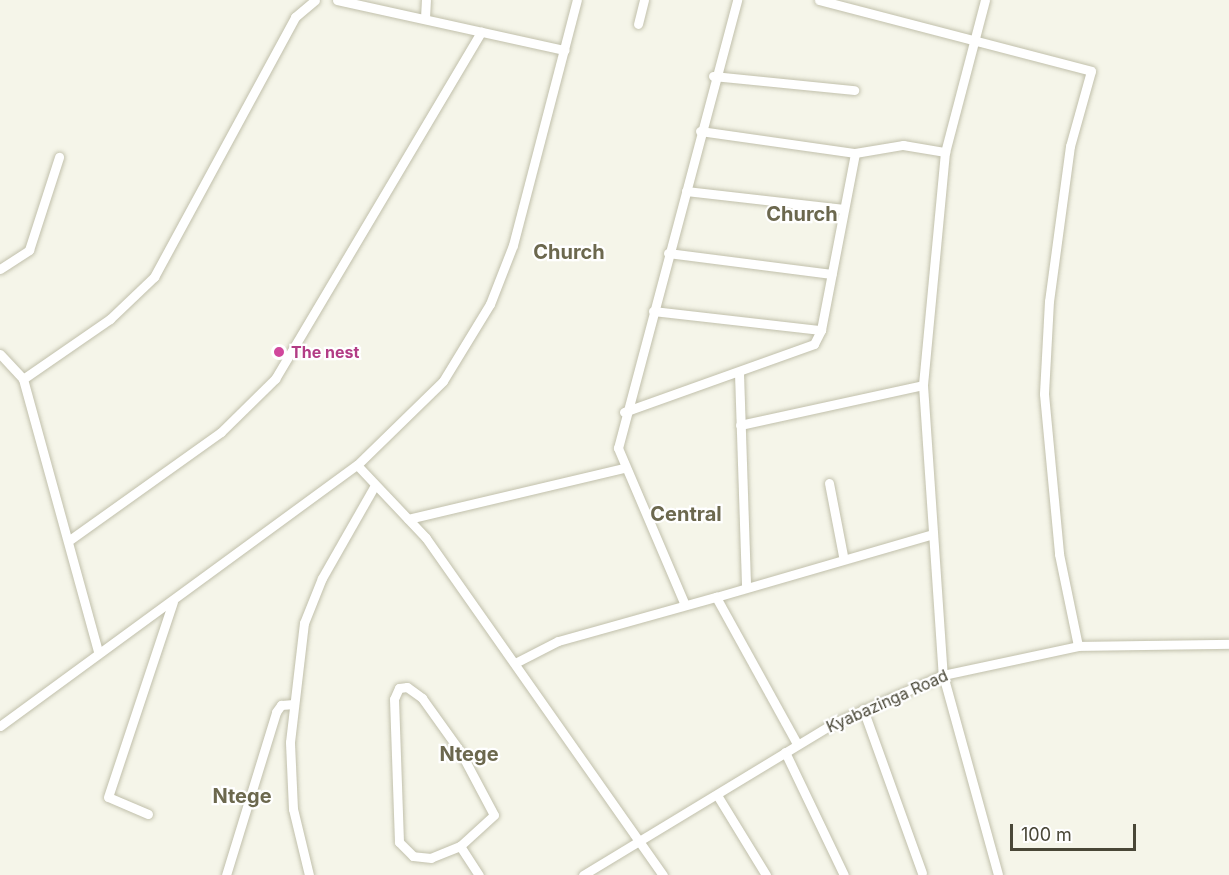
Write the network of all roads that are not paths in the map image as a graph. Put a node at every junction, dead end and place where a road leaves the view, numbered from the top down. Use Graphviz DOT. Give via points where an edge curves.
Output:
graph roads {
  1 [pos="315,0"];
  2 [pos="337,0"];
  3 [pos="426,0"];
  4 [pos="577,0"];
  5 [pos="644,0"];
  6 [pos="737,0"];
  7 [pos="819,0"];
  8 [pos="985,0"];
  9 [pos="425,18"];
  10 [pos="638,24"];
  11 [pos="481,33"];
  12 [pos="975,38"];
  13 [pos="565,50"];
  14 [pos="713,76"];
  15 [pos="854,90"];
  16 [pos="700,131"];
  17 [pos="945,152"];
  18 [pos="855,153"];
  19 [pos="59,157"];
  20 [pos="686,191"];
  21 [pos="844,209"];
  22 [pos="668,253"];
  23 [pos="0,269"];
  24 [pos="832,274"];
  25 [pos="653,311"];
  26 [pos="821,330"];
  27 [pos="0,354"];
  28 [pos="739,373"];
  29 [pos="23,379"];
  30 [pos="923,385"];
  31 [pos="624,412"];
  32 [pos="740,425"];
  33 [pos="357,465"];
  34 [pos="623,468"];
  35 [pos="829,483"];
  36 [pos="374,487"];
  37 [pos="408,519"];
  38 [pos="929,535"];
  39 [pos="71,539"];
  40 [pos="843,556"];
  41 [pos="746,586"];
  42 [pos="716,597"];
  43 [pos="173,602"];
  44 [pos="685,605"];
  45 [pos="1229,644"];
  46 [pos="1078,645"];
  47 [pos="98,652"];
  48 [pos="517,662"];
  49 [pos="943,675"];
  50 [pos="294,704"];
  51 [pos="863,709"];
  52 [pos="0,726"];
  53 [pos="797,744"];
  54 [pos="785,752"];
  55 [pos="717,795"];
  56 [pos="148,813"];
  57 [pos="639,841"];
  58 [pos="460,846"];
  59 [pos="922,873"];
  60 [pos="226,875"];
  61 [pos="309,875"];
  62 [pos="479,875"];
  63 [pos="583,875"];
  64 [pos="663,875"];
  65 [pos="766,875"];
  66 [pos="844,875"];
  67 [pos="998,875"];
  1 -- 29 [label="street" via="295,17 154,278 110,319"];
  2 -- 9 [label="street"];
  3 -- 9 [label="street"];
  4 -- 13 [label="street"];
  5 -- 10 [label="street"];
  6 -- 14 [label="street"];
  7 -- 12 [label="street" via="898,24"];
  8 -- 12 [label="street"];
  9 -- 11 [label="street"];
  11 -- 13 [label="street"];
  11 -- 39 [label="street" via="275,379 221,432"];
  12 -- 17 [label="street"];
  12 -- 46 [label="street" via="1091,71 1069,157 1049,301 1044,394 1059,554"];
  13 -- 33 [label="street" via="531,189 490,304 443,381"];
  14 -- 15 [label="street"];
  14 -- 16 [label="street"];
  16 -- 18 [label="street"];
  16 -- 20 [label="street"];
  17 -- 18 [label="street" via="903,145"];
  17 -- 30 [label="street"];
  18 -- 21 [label="street"];
  19 -- 23 [label="street" via="29,250"];
  20 -- 21 [label="street"];
  20 -- 22 [label="street"];
  21 -- 24 [label="street"];
  22 -- 24 [label="street"];
  22 -- 25 [label="street"];
  24 -- 26 [label="street"];
  25 -- 26 [label="street"];
  25 -- 31 [label="street"];
  26 -- 28 [label="street" via="814,344"];
  27 -- 29 [label="street"];
  28 -- 31 [label="street"];
  28 -- 32 [label="street"];
  29 -- 39 [label="street"];
  30 -- 32 [label="street"];
  30 -- 38 [label="street"];
  31 -- 34 [label="street" via="618,448"];
  32 -- 41 [label="street"];
  33 -- 36 [label="street"];
  33 -- 43 [label="street"];
  34 -- 37 [label="street"];
  34 -- 44 [label="street"];
  35 -- 40 [label="street"];
  36 -- 37 [label="street"];
  36 -- 50 [label="street" via="322,578 304,623"];
  37 -- 48 [label="street"];
  38 -- 40 [label="street"];
  38 -- 49 [label="street"];
  39 -- 47 [label="street"];
  40 -- 41 [label="street"];
  41 -- 42 [label="street"];
  42 -- 44 [label="street"];
  42 -- 53 [label="street"];
  43 -- 47 [label="street"];
  43 -- 56 [label="street" via="108,797"];
  44 -- 48 [label="street" via="558,641"];
  45 -- 46 [label="street, Kyabazinga Road"];
  46 -- 49 [label="street, Kyabazinga Road"];
  47 -- 52 [label="street"];
  48 -- 57 [label="street"];
  49 -- 51 [label="street, Kyabazinga Road"];
  49 -- 67 [label="street"];
  50 -- 60 [label="street" via="281,705 276,712"];
  50 -- 61 [label="street" via="293,808"];
  51 -- 53 [label="street, Kyabazinga Road"];
  51 -- 59 [label="street"];
  53 -- 54 [label="street, Kyabazinga Road"];
  54 -- 55 [label="street, Kyabazinga Road"];
  54 -- 66 [label="street"];
  55 -- 57 [label="street, Kyabazinga Road"];
  55 -- 65 [label="street"];
  57 -- 63 [label="street, Kyabazinga Road"];
  57 -- 64 [label="street"];
  58 -- 58 [label="street" via="422,858 399,842 394,699 399,688 407,687 422,698 493,812 493,822"];
  58 -- 62 [label="street"];
}
